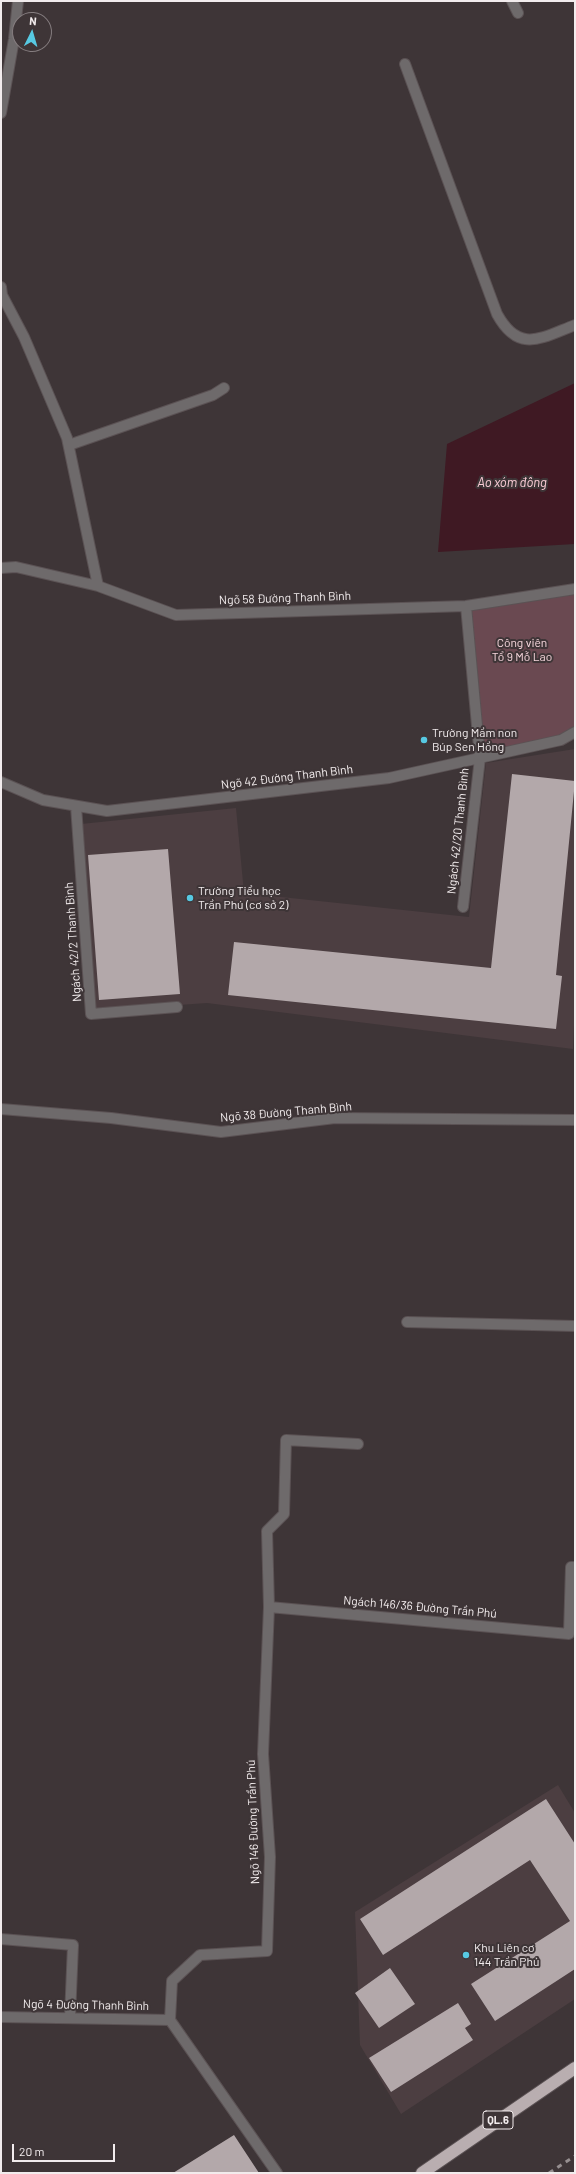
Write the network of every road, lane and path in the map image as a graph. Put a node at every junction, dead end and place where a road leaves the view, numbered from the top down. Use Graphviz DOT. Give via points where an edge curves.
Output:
graph roads {
  1 [pos="18,1"];
  2 [pos="512,1"];
  3 [pos="518,13"];
  4 [pos="404,64"];
  5 [pos="1,113"];
  6 [pos="1,287"];
  7 [pos="575,325"];
  8 [pos="224,388"];
  9 [pos="69,445"];
  10 [pos="1,568"];
  11 [pos="98,586"];
  12 [pos="575,589"];
  13 [pos="466,606"];
  14 [pos="575,732"];
  15 [pos="480,758"];
  16 [pos="1,782"];
  17 [pos="76,806"];
  18 [pos="463,907"];
  19 [pos="177,1007"];
  20 [pos="1,1109"];
  21 [pos="575,1120"];
  22 [pos="407,1322"];
  23 [pos="575,1326"];
  24 [pos="358,1444"];
  25 [pos="575,1567"];
  26 [pos="269,1607"];
  27 [pos="1,1939"];
  28 [pos="70,2017"];
  29 [pos="1,2018"];
  30 [pos="170,2020"];
  31 [pos="575,2068"];
  32 [pos="277,2173"];
  33 [pos="422,2173"];
  1 -- 5 [label="lane"];
  2 -- 3 [label="lane"];
  4 -- 7 [label="lane" via="494,307 505,329 519,338 533,340"];
  6 -- 9 [label="lane" via="2,295 24,337"];
  8 -- 9 [label="lane" via="213,395"];
  9 -- 11 [label="lane"];
  10 -- 11 [label="lane, Ngõ 58 Đường Thanh Bình" via="16,567"];
  11 -- 13 [label="lane, Ngõ 58 Đường Thanh Bình" via="176,615"];
  12 -- 13 [label="lane, Ngõ 58 Đường Thanh Bình"];
  13 -- 15 [label="lane, Ngách 42/20 Thanh Bình"];
  14 -- 15 [label="lane, Ngõ 42 Đường Thanh Bình" via="562,740"];
  15 -- 17 [label="lane, Ngõ 42 Đường Thanh Bình" via="389,778 191,802 107,811"];
  15 -- 18 [label="lane, Ngách 42/20 Thanh Bình"];
  16 -- 17 [label="lane, Ngõ 42 Đường Thanh Bình" via="43,800"];
  17 -- 19 [label="lane, Ngách 42/2 Thanh Bình" via="91,1014"];
  20 -- 21 [label="lane, Ngõ 38 Đường Thanh Bình" via="111,1118 221,1132 335,1118"];
  22 -- 23 [label="lane"];
  24 -- 26 [label="lane, Ngõ 146 Đường Trần Phú" via="286,1440 284,1514 267,1531"];
  25 -- 26 [label="lane, Ngách 146/36 Đường Trần Phú" via="571,1567 569,1634"];
  26 -- 30 [label="lane, Ngõ 146 Đường Trần Phú" via="263,1754 270,1857 267,1951 200,1955 172,1981"];
  27 -- 28 [label="lane" via="73,1945"];
  28 -- 29 [label="lane, Ngõ 4 Đường Thanh Bình"];
  28 -- 30 [label="lane, Ngõ 4 Đường Thanh Bình"];
  30 -- 32 [label="lane"];
  31 -- 33 [label="highway, QL.6"];
}
